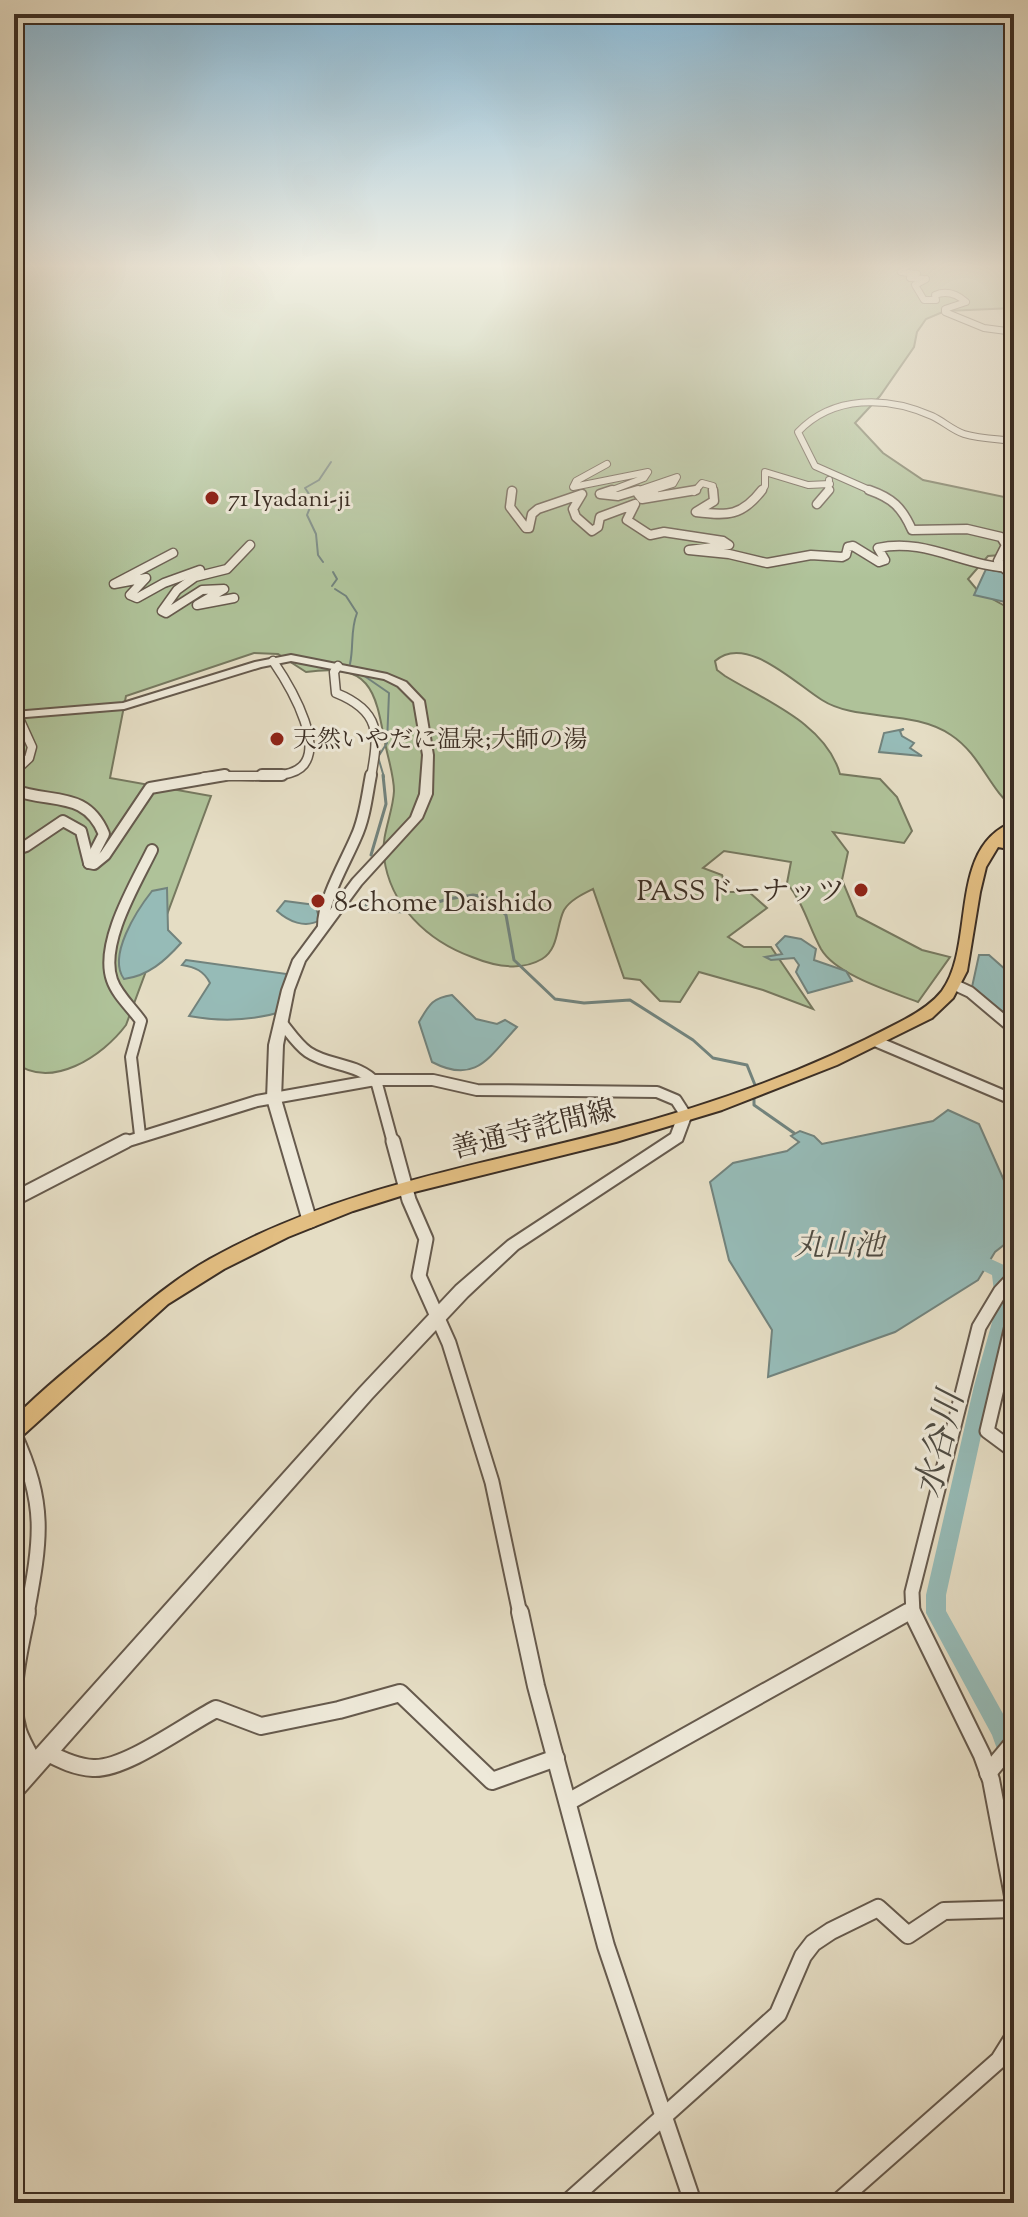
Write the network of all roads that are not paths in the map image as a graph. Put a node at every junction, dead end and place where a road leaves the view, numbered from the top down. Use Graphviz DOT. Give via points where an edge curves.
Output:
graph roads {
  1 [pos="1014,441"];
  2 [pos="607,464"];
  3 [pos="826,472"];
  4 [pos="830,484"];
  5 [pos="512,491"];
  6 [pos="817,504"];
  7 [pos="250,545"];
  8 [pos="173,553"];
  9 [pos="1010,569"];
  10 [pos="212,572"];
  11 [pos="234,598"];
  12 [pos="273,661"];
  13 [pos="338,666"];
  14 [pos="15,715"];
  15 [pos="14,772"];
  16 [pos="14,790"];
  17 [pos="1014,826"];
  18 [pos="994,842"];
  19 [pos="1014,846"];
  20 [pos="14,850"];
  21 [pos="152,850"];
  22 [pos="89,863"];
  23 [pos="323,926"];
  24 [pos="955,985"];
  25 [pos="282,1023"];
  26 [pos="1014,1029"];
  27 [pos="875,1041"];
  28 [pos="375,1080"];
  29 [pos="274,1099"];
  30 [pos="1014,1100"];
  31 [pos="685,1114"];
  32 [pos="140,1135"];
  33 [pos="407,1187"];
  34 [pos="14,1199"];
  35 [pos="310,1222"];
  36 [pos="1014,1277"];
  37 [pos="437,1317"];
  38 [pos="1014,1317"];
  39 [pos="14,1432"];
  40 [pos="1014,1451"];
  41 [pos="911,1610"];
  42 [pos="1014,1742"];
  43 [pos="41,1758"];
  44 [pos="556,1758"];
  45 [pos="988,1773"];
  46 [pos="14,1789"];
  47 [pos="568,1802"];
  48 [pos="1014,1901"];
  49 [pos="1014,1909"];
  50 [pos="1014,2036"];
  51 [pos="664,2117"];
  52 [pos="567,2203"];
  53 [pos="693,2203"];
  54 [pos="837,2203"];
  1 -- 3 [label="street" via="968,436 913,409 851,402 798,432 813,463"];
  2 -- 4 [label="street" via="573,486 648,472 600,494 612,497 677,477 673,484 638,494 654,499 694,492 708,482 714,501 696,512 711,515 748,508 765,486 765,472 806,486"];
  3 -- 4 [label="street"];
  3 -- 9 [label="street" via="898,504 915,531 956,528 1001,537 1006,545 998,561"];
  4 -- 6 [label="street"];
  5 -- 9 [label="street" via="509,509 526,528 538,509 582,494 573,509 592,531 600,517 635,504 627,520 650,535 670,533 729,545 689,550 767,563 811,555 842,557 848,547 857,545 879,562 885,560 878,548 901,544"];
  7 -- 10 [label="street" via="227,569"];
  8 -- 10 [label="street" via="114,584 146,578 130,595 137,598 191,572"];
  10 -- 11 [label="street" via="177,590 162,611 215,587 224,589 197,605"];
  12 -- 13 [label="street" via="304,659"];
  12 -- 14 [label="street" via="124,706"];
  12 -- 22 [label="street" via="303,711 309,740 301,768 150,788 105,855"];
  13 -- 23 [label="street" via="336,693 358,702 376,727 377,744 357,836 323,911"];
  13 -- 23 [label="street" via="387,677 413,693 429,775 416,818"];
  14 -- 15 [label="street" via="32,747"];
  16 -- 22 [label="street" via="95,812 104,834"];
  17 -- 18 [label="main road, 善通寺詫間線"];
  18 -- 19 [label="main road"];
  18 -- 24 [label="main road, 善通寺詫間線" via="976,871 963,966"];
  20 -- 22 [label="street" via="29,846 62,821 82,831"];
  21 -- 32 [label="street" via="110,955 111,978 141,1021 131,1057"];
  23 -- 25 [label="street" via="293,973"];
  24 -- 26 [label="street"];
  24 -- 27 [label="main road, 善通寺詫間線" via="926,1014"];
  25 -- 28 [label="street" via="309,1052 357,1068"];
  25 -- 29 [label="street"];
  27 -- 30 [label="street"];
  27 -- 31 [label="main road, 善通寺詫間線" via="763,1090"];
  28 -- 29 [label="street"];
  28 -- 31 [label="street" via="433,1080 477,1090 657,1092 676,1100"];
  28 -- 33 [label="street"];
  29 -- 32 [label="street"];
  29 -- 35 [label="street"];
  31 -- 33 [label="main road, 善通寺詫間線"];
  31 -- 37 [label="street" via="677,1137 513,1245"];
  32 -- 34 [label="street"];
  33 -- 35 [label="main road, 善通寺詫間線"];
  33 -- 37 [label="street" via="426,1239 419,1276"];
  35 -- 39 [label="main road, 善通寺詫間線" via="231,1258 163,1298"];
  36 -- 41 [label="street" via="979,1327"];
  37 -- 43 [label="street"];
  37 -- 44 [label="street" via="492,1482"];
  38 -- 40 [label="street" via="987,1431"];
  39 -- 43 [label="street" via="39,1502 16,1722"];
  41 -- 45 [label="street"];
  41 -- 47 [label="street"];
  42 -- 45 [label="street"];
  43 -- 44 [label="street" via="96,1769 120,1766 216,1709 261,1726 400,1693 492,1781"];
  43 -- 46 [label="street"];
  44 -- 47 [label="street"];
  45 -- 48 [label="street"];
  47 -- 51 [label="street" via="606,1946"];
  49 -- 51 [label="street" via="944,1911 908,1935 878,1908 826,1935 807,1950 778,2014"];
  50 -- 54 [label="street" via="999,2060"];
  51 -- 52 [label="street"];
  51 -- 53 [label="street"];
}
